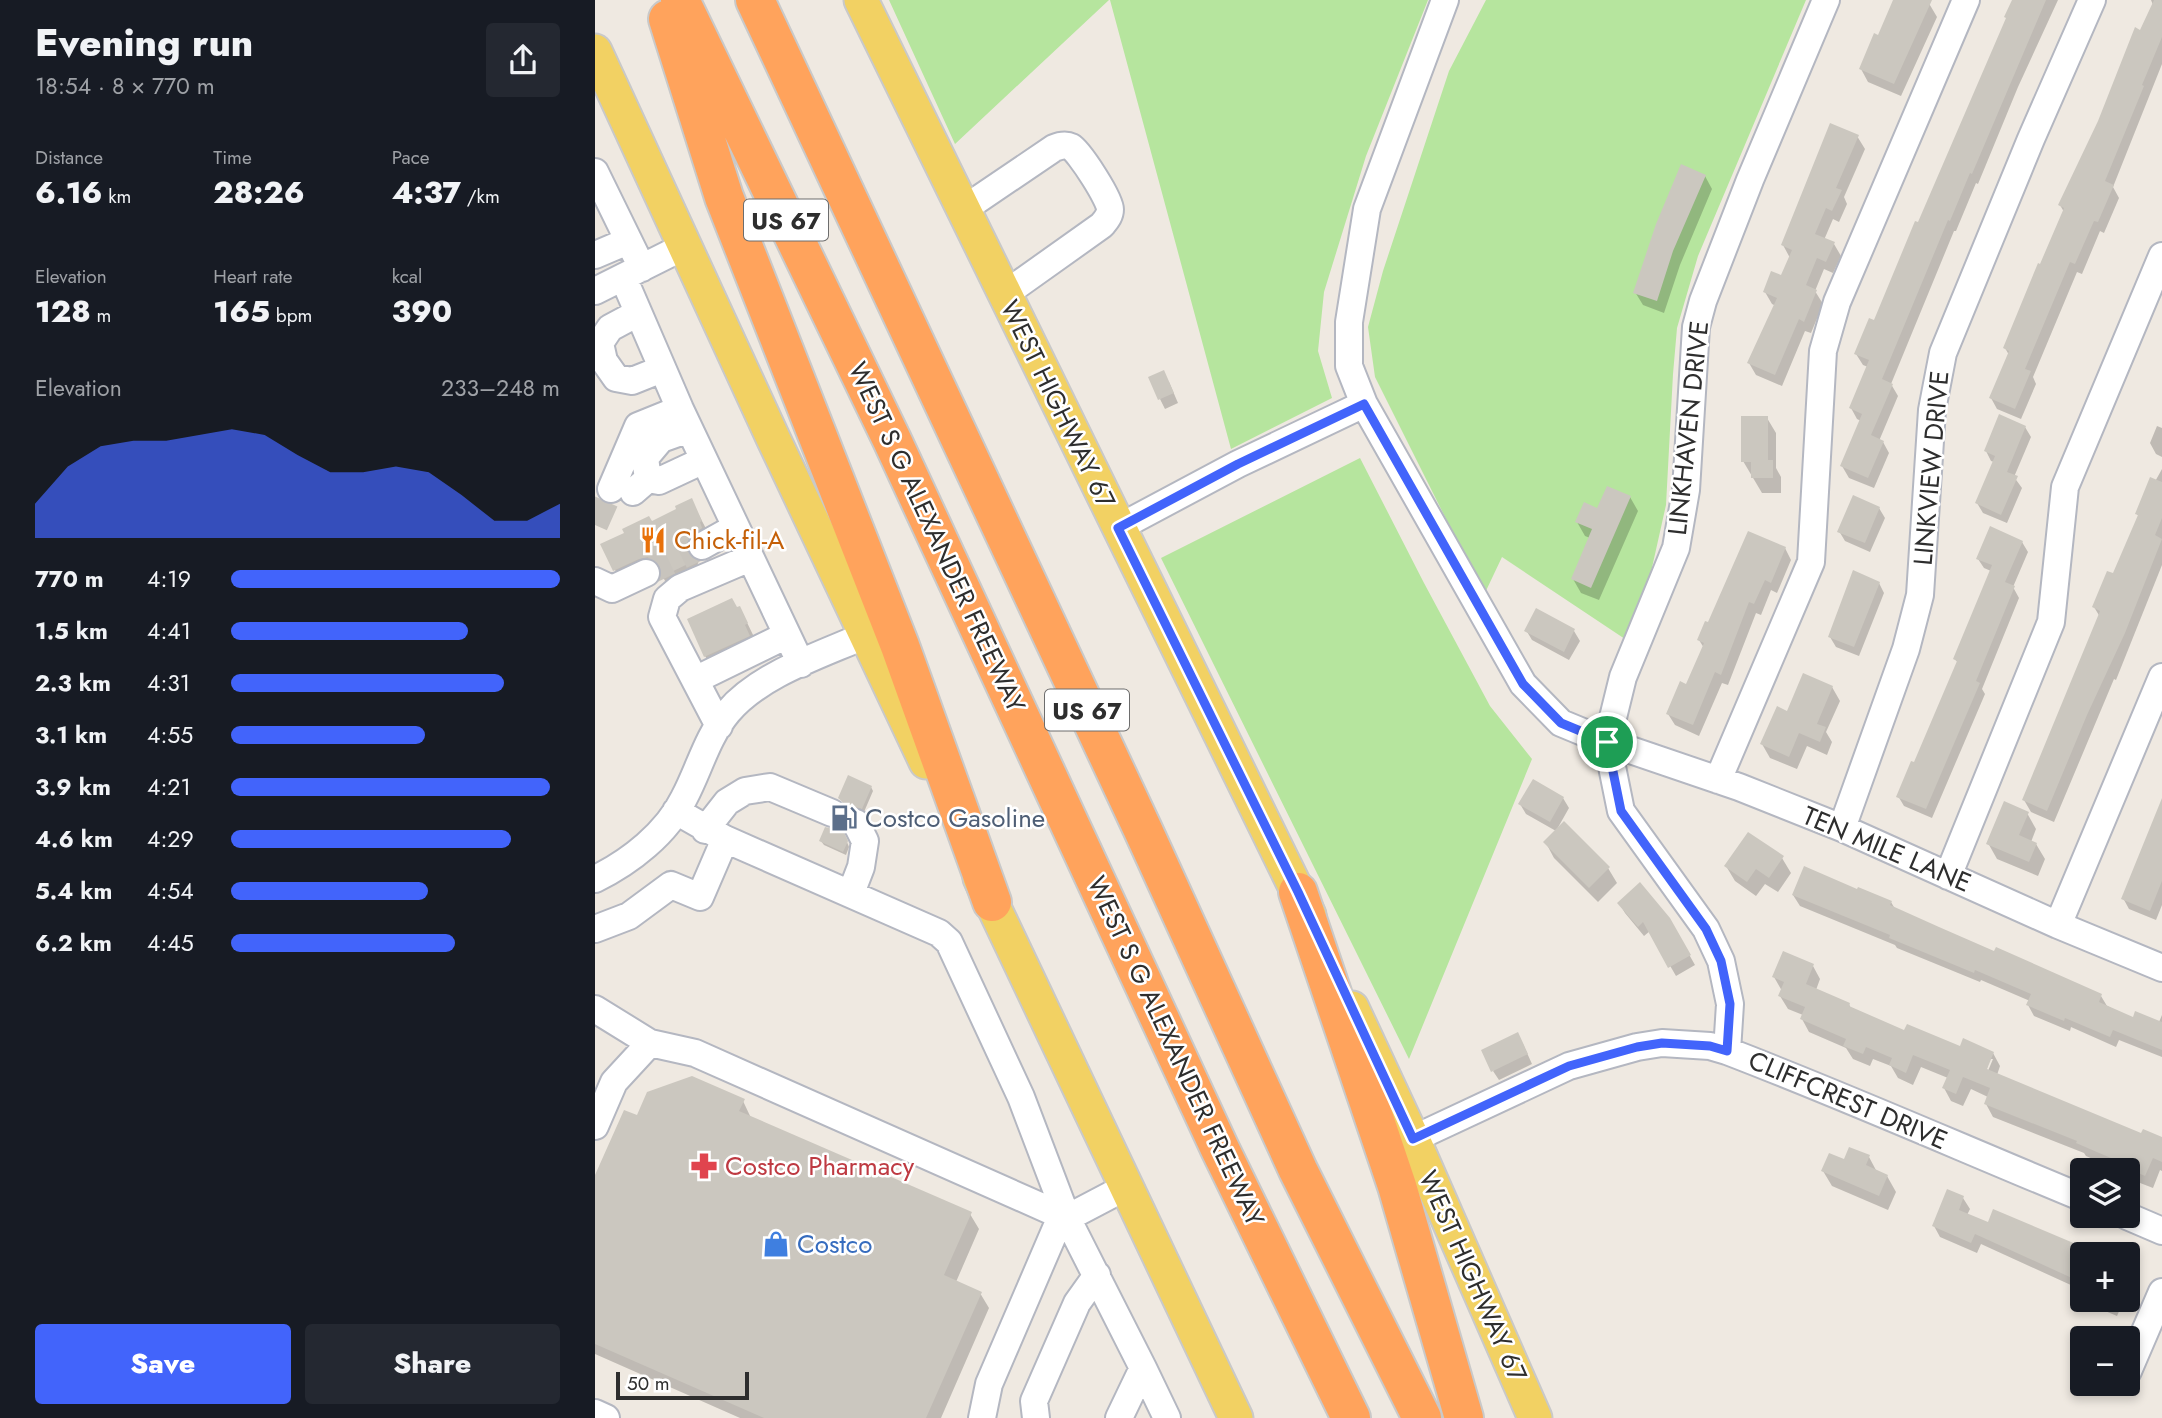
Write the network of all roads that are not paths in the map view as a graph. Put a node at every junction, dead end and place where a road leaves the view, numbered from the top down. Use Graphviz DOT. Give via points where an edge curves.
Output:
graph roads {
  1 [pos="662,0"];
  2 [pos="681,0"];
  3 [pos="755,0"];
  4 [pos="861,0"];
  5 [pos="1826,0"];
  6 [pos="1966,0"];
  7 [pos="2092,0"];
  8 [pos="1439,2"];
  9 [pos="595,51"];
  10 [pos="595,172"];
  11 [pos="964,209"];
  12 [pos="595,219"];
  13 [pos="626,236"];
  14 [pos="685,246"];
  15 [pos="595,255"];
  16 [pos="2162,257"];
  17 [pos="632,273"];
  18 [pos="595,291"];
  19 [pos="1005,294"];
  20 [pos="638,313"];
  21 [pos="662,369"];
  22 [pos="1364,404"];
  23 [pos="685,419"];
  24 [pos="704,460"];
  25 [pos="631,486"];
  26 [pos="736,527"];
  27 [pos="1118,528"];
  28 [pos="702,546"];
  29 [pos="750,558"];
  30 [pos="646,573"];
  31 [pos="595,581"];
  32 [pos="787,635"];
  33 [pos="866,635"];
  34 [pos="801,664"];
  35 [pos="2162,677"];
  36 [pos="695,680"];
  37 [pos="719,726"];
  38 [pos="1607,742"];
  39 [pos="1718,780"];
  40 [pos="676,811"];
  41 [pos="1842,828"];
  42 [pos="715,834"];
  43 [pos="1948,876"];
  44 [pos="595,879"];
  45 [pos="1298,892"];
  46 [pos="851,893"];
  47 [pos="992,902"];
  48 [pos="2058,925"];
  49 [pos="595,929"];
  50 [pos="2162,968"];
  51 [pos="595,1009"];
  52 [pos="650,1043"];
  53 [pos="1727,1051"];
  54 [pos="595,1126"];
  55 [pos="1413,1139"];
  56 [pos="1126,1187"];
  57 [pos="2070,1193"];
  58 [pos="1067,1218"];
  59 [pos="2140,1222"];
  60 [pos="2162,1231"];
  61 [pos="1097,1275"];
  62 [pos="2162,1292"];
  63 [pos="2140,1343"];
  64 [pos="1143,1368"];
  65 [pos="595,1413"];
  66 [pos="606,1418"];
  67 [pos="982,1418"];
  68 [pos="1036,1418"];
  69 [pos="1119,1418"];
  70 [pos="1167,1418"];
  71 [pos="1236,1418"];
  72 [pos="1351,1418"];
  73 [pos="1422,1418"];
  74 [pos="1464,1418"];
  75 [pos="1535,1418"];
  1 -- 47 [label="highway" via="724,197 900,646"];
  2 -- 72 [label="highway, WEST S G ALEXANDER FREEWAY / US 67"];
  3 -- 73 [label="highway, US 67" via="1298,1170"];
  4 -- 11 [label="main road, WEST HIGHWAY 67"];
  5 -- 38 [label="street, LINKHAVEN DRIVE" via="1703,301 1696,327 1686,490 1678,538 1623,677"];
  6 -- 39 [label="street" via="1837,302 1823,351 1811,562"];
  7 -- 41 [label="street, LINKVIEW DRIVE" via="1943,353 1932,410 1920,594 1906,649"];
  8 -- 22 [label="street, TEN MILE LANE" via="1367,209 1349,322 1349,366"];
  9 -- 14 [label="main road"];
  10 -- 13 [label="street"];
  11 -- 19 [label="main road, WEST HIGHWAY 67"];
  11 -- 19 [label="street" via="1061,145 1078,154 1109,201 1110,212 1099,228"];
  12 -- 13 [label="street"];
  13 -- 15 [label="street"];
  13 -- 17 [label="street"];
  14 -- 17 [label="street"];
  14 -- 33 [label="main road"];
  16 -- 43 [label="street" via="2065,487 2051,622"];
  17 -- 18 [label="street"];
  17 -- 20 [label="street"];
  19 -- 27 [label="main road, WEST HIGHWAY 67"];
  20 -- 21 [label="street"];
  20 -- 21 [label="street" via="610,328 600,343 604,361 616,378 632,381"];
  21 -- 23 [label="street"];
  22 -- 27 [label="street"];
  22 -- 38 [label="street, TEN MILE LANE" via="1523,684 1561,723"];
  23 -- 24 [label="street"];
  23 -- 25 [label="street" via="645,458"];
  23 -- 25 [label="street" via="638,426"];
  24 -- 25 [label="street" via="659,481"];
  24 -- 26 [label="street"];
  26 -- 28 [label="street"];
  26 -- 29 [label="street"];
  27 -- 45 [label="main road, WEST HIGHWAY 67"];
  29 -- 32 [label="street"];
  29 -- 36 [label="street" via="680,588 667,599 662,617"];
  30 -- 31 [label="street" via="612,589"];
  32 -- 34 [label="street"];
  32 -- 36 [label="street"];
  33 -- 34 [label="street"];
  33 -- 47 [label="main road"];
  34 -- 37 [label="street" via="749,691"];
  35 -- 48 [label="street"];
  36 -- 37 [label="street"];
  37 -- 40 [label="street"];
  38 -- 39 [label="street, TEN MILE LANE"];
  38 -- 53 [label="street" via="1621,811 1706,929 1721,961 1730,1004"];
  39 -- 41 [label="street, TEN MILE LANE"];
  40 -- 42 [label="street"];
  40 -- 44 [label="street" via="639,851"];
  41 -- 43 [label="street, TEN MILE LANE"];
  42 -- 46 [label="street"];
  42 -- 46 [label="street" via="727,802 745,791 770,787 844,818 865,841"];
  42 -- 49 [label="street" via="700,897 671,885 629,916"];
  43 -- 48 [label="street, TEN MILE LANE"];
  45 -- 55 [label="main road, WEST HIGHWAY 67"];
  45 -- 74 [label="highway" via="1397,1186"];
  46 -- 58 [label="street" via="939,933 949,942 1021,1097"];
  47 -- 56 [label="main road"];
  48 -- 50 [label="street, TEN MILE LANE"];
  51 -- 52 [label="street"];
  52 -- 54 [label="street" via="614,1082"];
  52 -- 58 [label="street" via="695,1053"];
  53 -- 55 [label="street, CLIFFCREST DRIVE" via="1662,1043 1569,1066"];
  53 -- 57 [label="street, CLIFFCREST DRIVE" via="1831,1090"];
  55 -- 75 [label="main road, WEST HIGHWAY 67"];
  56 -- 58 [label="street"];
  56 -- 71 [label="main road"];
  58 -- 61 [label="street"];
  58 -- 67 [label="street" via="1057,1226 989,1384"];
  59 -- 60 [label="street"];
  61 -- 64 [label="street"];
  61 -- 68 [label="street" via="1077,1303 1034,1401"];
  62 -- 63 [label="street"];
  64 -- 69 [label="street"];
  64 -- 70 [label="street"];
  65 -- 66 [label="street"];
}
